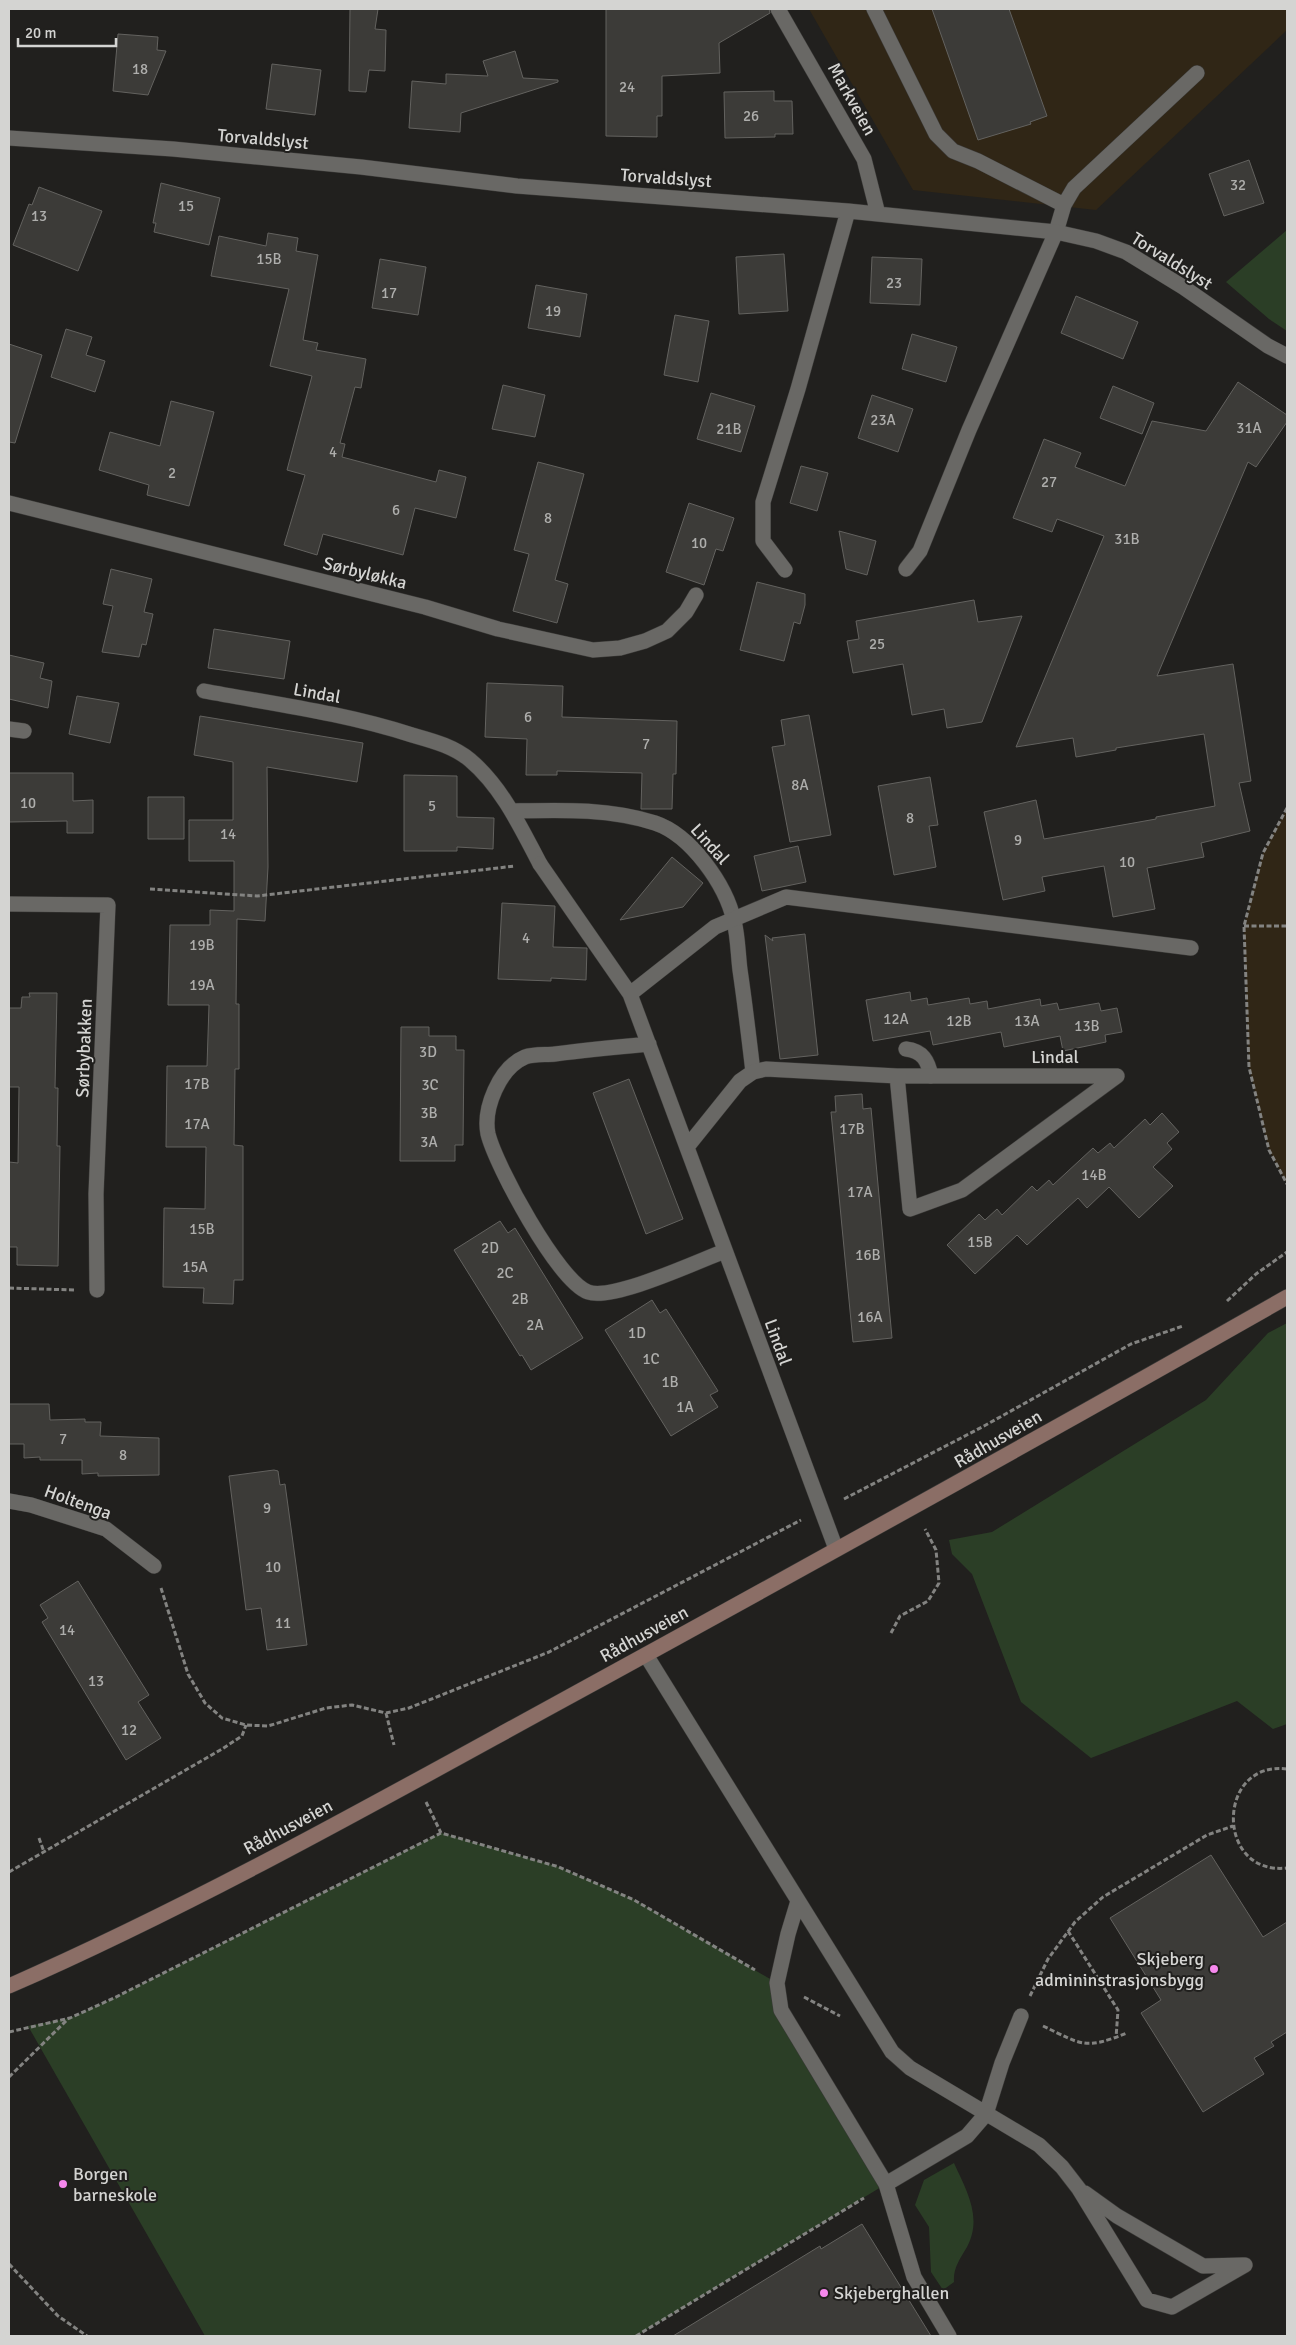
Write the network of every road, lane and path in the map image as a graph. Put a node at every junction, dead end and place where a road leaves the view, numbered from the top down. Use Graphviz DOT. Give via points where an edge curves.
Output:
graph roads {
  1 [pos="778,9"];
  2 [pos="874,9"];
  3 [pos="1197,73"];
  4 [pos="9,138"];
  5 [pos="1064,205"];
  6 [pos="848,211"];
  7 [pos="878,214"];
  8 [pos="1056,232"];
  9 [pos="1287,356"];
  10 [pos="9,503"];
  11 [pos="906,569"];
  12 [pos="785,570"];
  13 [pos="696,595"];
  14 [pos="204,691"];
  15 [pos="9,729"];
  16 [pos="24,732"];
  17 [pos="1287,808"];
  18 [pos="512,811"];
  19 [pos="540,864"];
  20 [pos="150,890"];
  21 [pos="9,904"];
  22 [pos="734,919"];
  23 [pos="1244,926"];
  24 [pos="1287,926"];
  25 [pos="1191,948"];
  26 [pos="630,994"];
  27 [pos="649,1044"];
  28 [pos="906,1049"];
  29 [pos="753,1072"];
  30 [pos="897,1076"];
  31 [pos="931,1076"];
  32 [pos="687,1148"];
  33 [pos="1287,1184"];
  34 [pos="725,1251"];
  35 [pos="9,1288"];
  36 [pos="97,1290"];
  37 [pos="1287,1297"];
  38 [pos="9,1501"];
  39 [pos="914,1508"];
  40 [pos="836,1549"];
  41 [pos="154,1566"];
  42 [pos="891,1633"];
  43 [pos="646,1655"];
  44 [pos="246,1725"];
  45 [pos="394,1745"];
  46 [pos="1287,1769"];
  47 [pos="425,1801"];
  48 [pos="1232,1826"];
  49 [pos="441,1833"];
  50 [pos="39,1838"];
  51 [pos="44,1852"];
  52 [pos="1287,1868"];
  53 [pos="9,1872"];
  54 [pos="798,1901"];
  55 [pos="1068,1931"];
  56 [pos="777,1982"];
  57 [pos="9,1986"];
  58 [pos="1021,2016"];
  59 [pos="70,2018"];
  60 [pos="847,2020"];
  61 [pos="9,2032"];
  62 [pos="1127,2033"];
  63 [pos="1116,2038"];
  64 [pos="9,2078"];
  65 [pos="986,2114"];
  66 [pos="886,2184"];
  67 [pos="1079,2189"];
  68 [pos="9,2264"];
  69 [pos="87,2336"];
  70 [pos="636,2336"];
  71 [pos="949,2336"];
  1 -- 7 [label="street, Markveien" via="864,159"];
  2 -- 5 [label="street" via="936,134 953,150"];
  3 -- 5 [label="street" via="1074,188"];
  4 -- 6 [label="street, Torvaldslyst" via="173,149 517,186"];
  5 -- 8 [label="street"];
  6 -- 7 [label="street, Torvaldslyst"];
  6 -- 12 [label="street" via="763,502 763,541"];
  7 -- 8 [label="street, Torvaldslyst"];
  8 -- 9 [label="street, Torvaldslyst" via="1126,252"];
  8 -- 11 [label="street" via="920,551"];
  10 -- 13 [label="street, Sørbyløkka" via="593,650 620,648 646,641 667,630 686,612"];
  14 -- 18 [label="street, Lindal" via="369,721 449,746 471,761"];
  15 -- 16 [label="street"];
  17 -- 23 [label="path" via="1263,853"];
  18 -- 19 [label="street, Lindal"];
  18 -- 22 [label="street, Lindal" via="575,810 613,814 665,828 683,840 716,877"];
  19 -- 20 [label="path" via="267,896"];
  19 -- 26 [label="street, Lindal"];
  21 -- 36 [label="street, Sørbybakken" via="108,906 96,1194"];
  22 -- 25 [label="street" via="786,897"];
  22 -- 26 [label="street" via="715,928"];
  22 -- 29 [label="street, Lindal"];
  23 -- 24 [label="path"];
  23 -- 33 [label="path" via="1248,1067 1269,1150"];
  26 -- 27 [label="street, Lindal"];
  27 -- 32 [label="street, Lindal"];
  27 -- 34 [label="street" via="525,1057 506,1072 495,1089 488,1106 488,1133 502,1171 546,1249 566,1274 588,1292 609,1292 646,1282"];
  28 -- 31 [label="street" via="916,1050 928,1062"];
  29 -- 30 [label="street, Lindal" via="766,1069"];
  29 -- 32 [label="street" via="740,1081"];
  30 -- 31 [label="street, Lindal"];
  30 -- 31 [label="street, Lindal" via="910,1208 962,1190 1117,1076"];
  32 -- 34 [label="street, Lindal"];
  34 -- 40 [label="street, Lindal"];
  35 -- 36 [label="path"];
  37 -- 39 [label="street, Rådhusveien"];
  38 -- 41 [label="street, Holtenga" via="106,1530"];
  39 -- 40 [label="street, Rådhusveien"];
  39 -- 42 [label="path" via="936,1550 939,1583 928,1601 900,1616"];
  40 -- 43 [label="street, Rådhusveien"];
  41 -- 44 [label="path" via="188,1674 205,1703 222,1718"];
  43 -- 54 [label="street"];
  43 -- 57 [label="street, Rådhusveien" via="178,1907"];
  44 -- 45 [label="path" via="268,1726 326,1708 352,1705 386,1713"];
  44 -- 51 [label="path" via="242,1736 222,1749"];
  46 -- 48 [label="path" via="1263,1772 1249,1781 1238,1794 1232,1810"];
  47 -- 49 [label="path"];
  48 -- 52 [label="path" via="1238,1843 1248,1856 1263,1865"];
  48 -- 55 [label="path" via="1207,1835 1103,1897"];
  49 -- 56 [label="path" via="559,1867 634,1900"];
  49 -- 59 [label="path"];
  50 -- 51 [label="path"];
  51 -- 53 [label="path"];
  54 -- 56 [label="street"];
  54 -- 65 [label="street" via="892,2052 910,2068"];
  55 -- 58 [label="path" via="1048,1959"];
  55 -- 63 [label="path" via="1118,2010"];
  56 -- 60 [label="path"];
  56 -- 66 [label="street" via="781,2010"];
  58 -- 63 [label="path" via="1083,2044 1103,2043"];
  58 -- 65 [label="street"];
  59 -- 61 [label="path"];
  59 -- 64 [label="path"];
  62 -- 63 [label="path"];
  65 -- 66 [label="street" via="967,2136"];
  65 -- 67 [label="street" via="1040,2145"];
  66 -- 70 [label="path"];
  66 -- 71 [label="street" via="914,2277"];
  67 -- 67 [label="street" via="1117,2216 1203,2266 1245,2266 1172,2307 1147,2300"];
  68 -- 69 [label="path" via="58,2316"];
}
